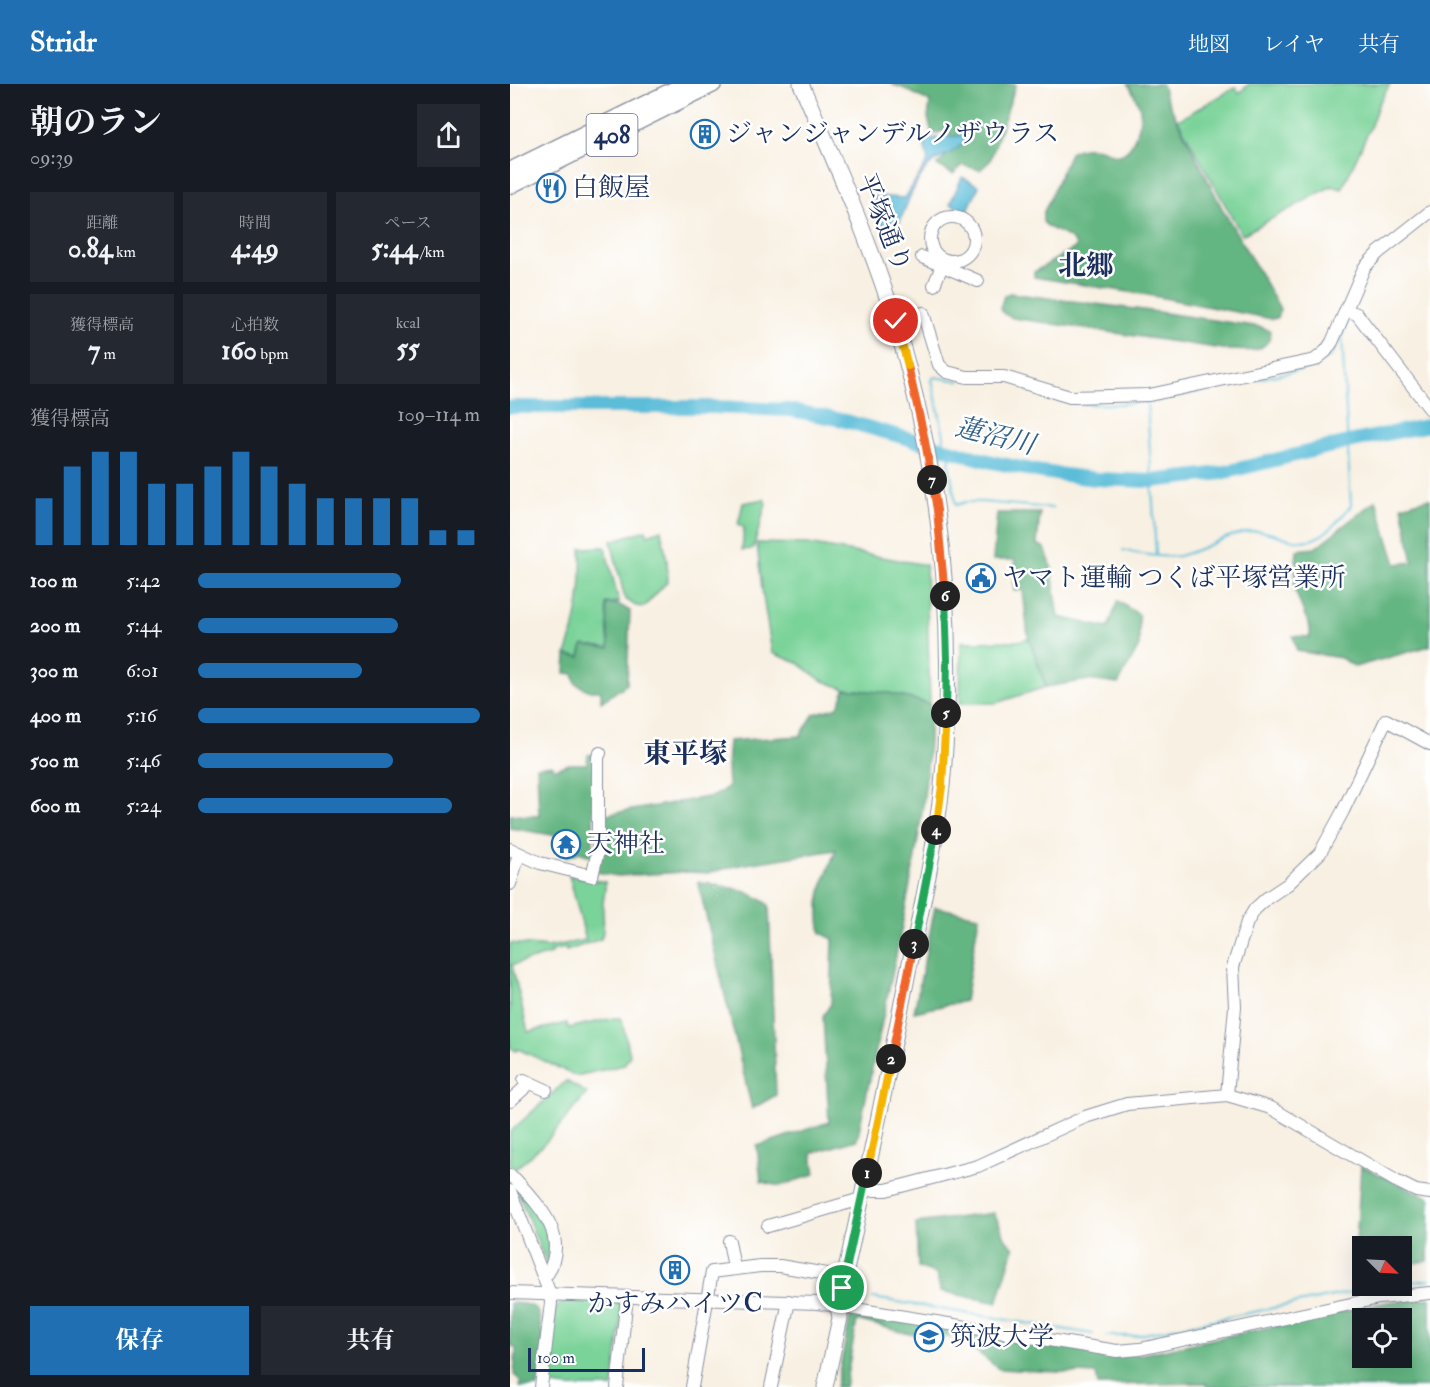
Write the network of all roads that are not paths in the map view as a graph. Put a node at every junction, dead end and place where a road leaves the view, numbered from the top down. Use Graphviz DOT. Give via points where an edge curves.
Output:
graph roads {
  1 [pos="686,84"];
  2 [pos="713,84"];
  3 [pos="801,84"];
  4 [pos="510,171"];
  5 [pos="510,185"];
  6 [pos="1430,212"];
  7 [pos="922,257"];
  8 [pos="942,263"];
  9 [pos="978,281"];
  10 [pos="934,285"];
  11 [pos="1346,310"];
  12 [pos="896,321"];
  13 [pos="1430,409"];
  14 [pos="1430,744"];
  15 [pos="600,753"];
  16 [pos="514,851"];
  17 [pos="510,884"];
  18 [pos="546,1090"];
  19 [pos="1227,1095"];
  20 [pos="510,1101"];
  21 [pos="510,1176"];
  22 [pos="510,1193"];
  23 [pos="1430,1193"];
  24 [pos="862,1195"];
  25 [pos="768,1226"];
  26 [pos="729,1241"];
  27 [pos="734,1268"];
  28 [pos="543,1275"];
  29 [pos="844,1277"];
  30 [pos="510,1293"];
  31 [pos="1430,1293"];
  32 [pos="550,1294"];
  33 [pos="627,1297"];
  34 [pos="707,1299"];
  35 [pos="789,1301"];
  36 [pos="838,1306"];
  37 [pos="541,1387"];
  38 [pos="617,1387"];
  39 [pos="692,1387"];
  40 [pos="771,1387"];
  41 [pos="815,1387"];
  42 [pos="825,1387"];
  1 -- 4 [label="highway, 408"];
  2 -- 5 [label="highway, 408"];
  3 -- 12 [label="main road, 平塚通り" via="872,253"];
  6 -- 11 [label="street" via="1371,259"];
  7 -- 8 [label="street"];
  8 -- 9 [label="street"];
  8 -- 10 [label="street"];
  11 -- 12 [label="street" via="1332,342 1315,360 1149,395 1081,398 1004,377 967,377 947,372 939,364 923,313"];
  11 -- 13 [label="street" via="1357,314"];
  12 -- 24 [label="main road, 平塚通り" via="937,510 946,610 947,694 942,786 927,881"];
  14 -- 19 [label="street" via="1386,720 1320,853 1255,909 1247,921 1233,968 1235,1007"];
  15 -- 16 [label="street" via="597,851 592,876 540,863"];
  16 -- 17 [label="street"];
  18 -- 20 [label="street" via="527,1081"];
  19 -- 23 [label="street" via="1270,1108 1396,1181"];
  19 -- 24 [label="street" via="1127,1104 1085,1117 978,1166"];
  21 -- 28 [label="street" via="545,1212 552,1227 554,1258 548,1273"];
  22 -- 28 [label="street"];
  24 -- 25 [label="street"];
  24 -- 29 [label="main road, 平塚通り"];
  26 -- 27 [label="street"];
  27 -- 29 [label="street" via="780,1266"];
  27 -- 34 [label="street" via="712,1272"];
  28 -- 32 [label="street"];
  29 -- 36 [label="main road, 平塚通り"];
  30 -- 32 [label="street"];
  31 -- 36 [label="street" via="1379,1298 1117,1351"];
  32 -- 33 [label="street"];
  32 -- 37 [label="street"];
  33 -- 34 [label="street"];
  33 -- 38 [label="street"];
  34 -- 35 [label="street"];
  34 -- 39 [label="street"];
  35 -- 36 [label="street"];
  35 -- 40 [label="street"];
  36 -- 41 [label="main road, 平塚通り" via="830,1316"];
  36 -- 42 [label="main road, 平塚通り" via="840,1318"];
}
